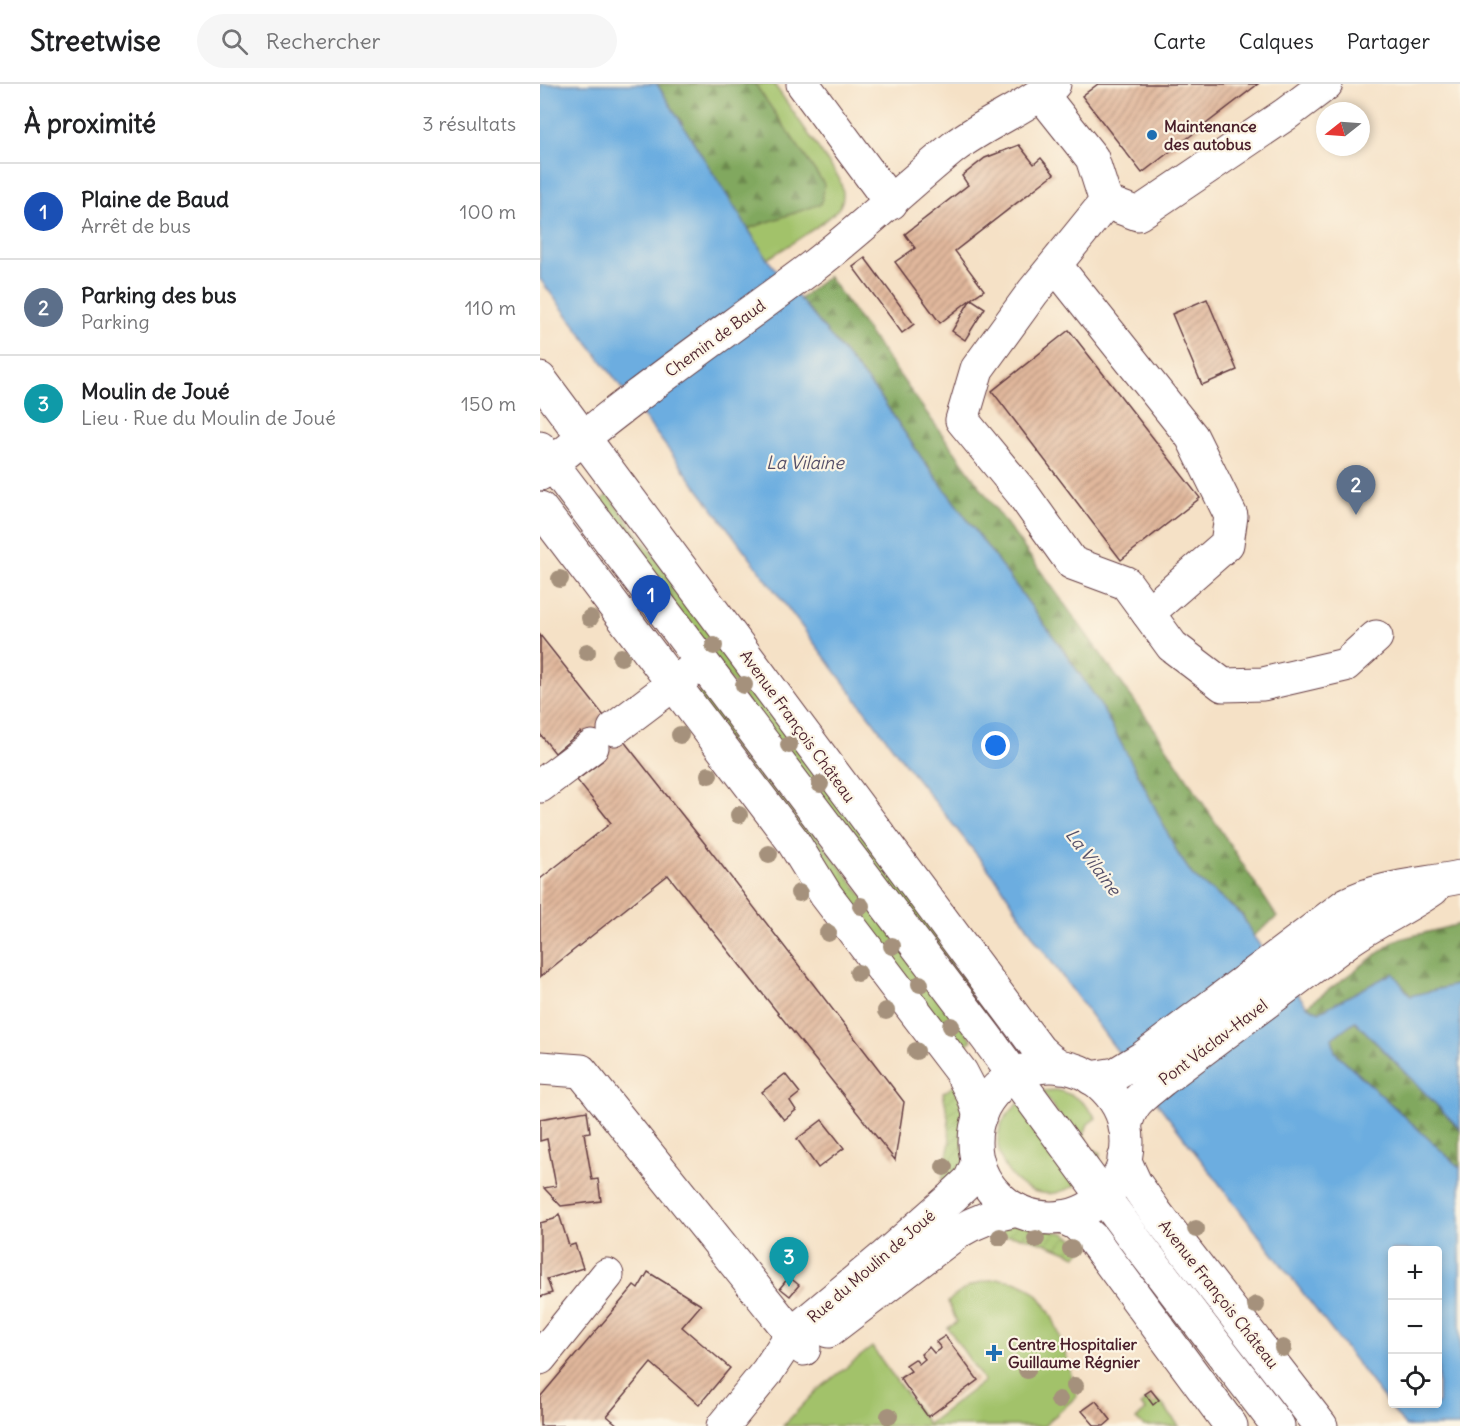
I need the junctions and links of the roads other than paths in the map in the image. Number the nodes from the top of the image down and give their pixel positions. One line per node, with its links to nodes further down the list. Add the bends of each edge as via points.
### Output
1 (803, 84): 5 (main road)
2 (1326, 84): 4 (main road, via 1138,214)
3 (1048, 89): 4 (main road, via 1092,158); 5 (main road, Chemin de Baud, via 956,145)
4 (1106, 202): 6 (main road)
5 (891, 203): 8 (main road, Chemin de Baud)
6 (1051, 272): 11 (main road, via 1192,437 1231,516 1227,544); 11 (main road, via 977,369 962,420 1022,493 1072,563 1126,583)
7 (540, 379): 8 (main road, Avenue François Château)
8 (583, 438): 9 (main road, Chemin de Baud); 19 (main road, Avenue François Château, via 1039,1050 1048,1059)
9 (544, 462): 13 (main road)
10 (540, 508): 14 (main road)
11 (1148, 613): 12 (main road, via 1172,646 1223,685 1263,684 1345,665)
12 (1376, 638)
13 (702, 662): 14 (main road); 20 (main road)
14 (674, 684): 15 (main road); 21 (main road, via 792,840 826,895 954,1062)
15 (540, 786)
16 (1453, 879): 17 (main road, via 1361,931)
17 (1306, 955): 19 (main road, Pont Václav-Havel, via 1144,1057); 22 (main road, Pont Václav-Havel)
18 (540, 1068): 28 (main road, via 581,1071)
19 (1089, 1073): 20 (main road, via 1033,1068); 22 (main road, Avenue François Château, via 1116,1104)
20 (1015, 1075): 21 (main road, via 993,1092); 24 (main road)
21 (980, 1116): 23 (main road, via 975,1139)
22 (1128, 1129): 24 (main road, via 1117,1178); 35 (main road, Avenue François Château, via 1135,1184)
23 (978, 1162): 25 (main road, via 992,1190); 28 (main road, Rue du Moulin de Joué, via 970,1180)
24 (1103, 1197): 26 (main road, via 1086,1209); 34 (main road)
25 (1017, 1210): 26 (main road, via 1039,1217); 28 (main road, Rue du Moulin de Joué, via 969,1225)
26 (1062, 1217): 30 (main road, via 1092,1238)
27 (607, 1275): 29 (main road)
28 (798, 1341): 31 (main road, Rue du Moulin de Joué)
29 (540, 1358)
30 (1180, 1358): 32 (main road); 33 (main road)
31 (723, 1426)
32 (1231, 1426)
33 (1262, 1426)
34 (1278, 1426)
35 (1321, 1426)

